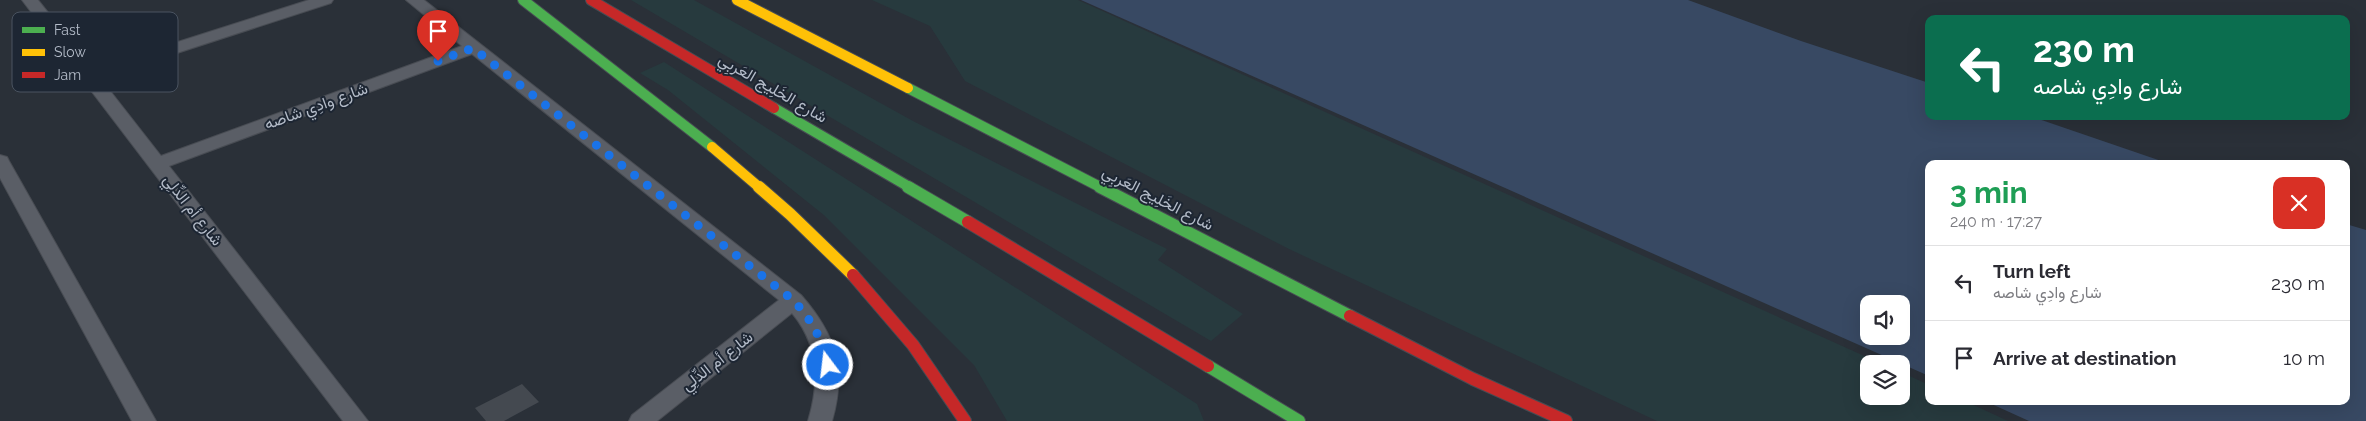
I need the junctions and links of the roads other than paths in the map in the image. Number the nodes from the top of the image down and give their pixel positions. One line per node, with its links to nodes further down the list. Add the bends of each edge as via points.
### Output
1 (30, 0): 7 (street, شارع أم الدِّلِي)
2 (325, 0): 8 (street)
3 (414, 0): 9 (street)
4 (523, 0): 19 (highway, via 772,195 859,280 930,364)
5 (591, 0): 20 (highway, شارع الخَلِيج العَربِي)
6 (737, 0): 14 (highway, شارع الخَلِيج العَربِي)
7 (39, 12)
8 (178, 47)
9 (473, 48): 12 (street, شارع وادِي شاصه); 13 (street)
10 (102, 92): 12 (street, شارع أم الدِّلِي)
11 (0, 161): 15 (street)
12 (158, 164): 16 (street, شارع أم الدِّلِي)
13 (793, 300): 17 (street, شارع أم الدِّلِي); 18 (street, via 806,314 824,347 828,385)
14 (1473, 379): 21 (highway); 22 (highway, شارع الخَلِيج العَربِي)
15 (144, 421)
16 (356, 421)
17 (642, 421)
18 (820, 421)
19 (966, 421)
20 (1299, 421)
21 (1546, 421)
22 (1566, 421)

